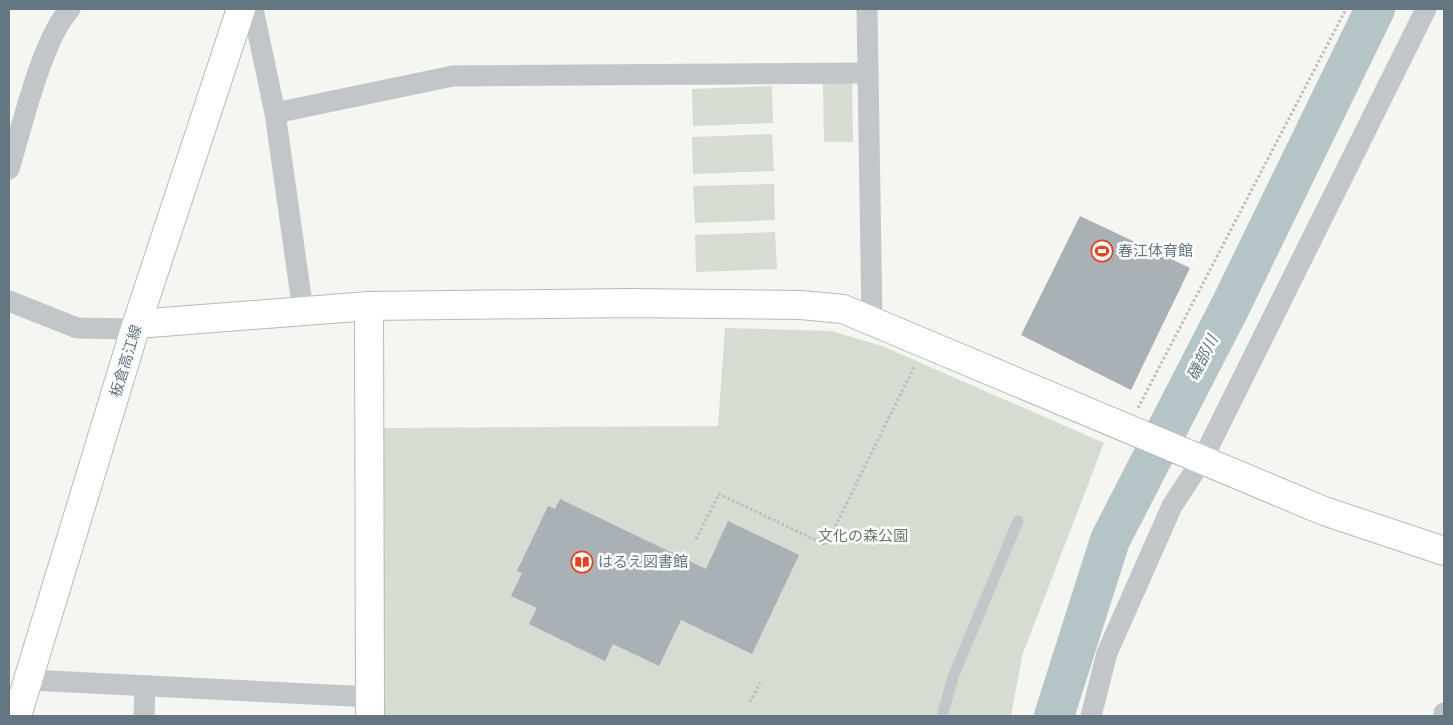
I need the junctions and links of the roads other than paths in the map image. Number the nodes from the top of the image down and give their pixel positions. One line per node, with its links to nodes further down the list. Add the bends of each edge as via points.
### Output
1 (70, 9): 8 (street, via 59,21 44,57)
2 (241, 9): 13 (street, 板倉高江線)
3 (253, 9): 7 (street)
4 (867, 9): 6 (street)
5 (1426, 9): 14 (street)
6 (868, 73): 7 (street, via 453,76); 12 (street)
7 (275, 113): 11 (street)
8 (9, 169)
9 (9, 301): 13 (street, via 77,328)
10 (369, 306): 11 (street); 12 (street, via 802,305 843,309); 19 (street)
11 (303, 311): 13 (street)
12 (872, 321): 14 (street)
13 (136, 326): 18 (street, 板倉高江線)
14 (1202, 460): 16 (street, via 1324,511); 22 (street, via 1172,506 1107,653)
15 (1018, 521): 21 (lane, via 953,677)
16 (1444, 551)
17 (145, 686): 18 (street); 19 (street); 20 (street)
18 (20, 697)
19 (370, 707)
20 (144, 716)
21 (942, 716)
22 (1091, 716)

